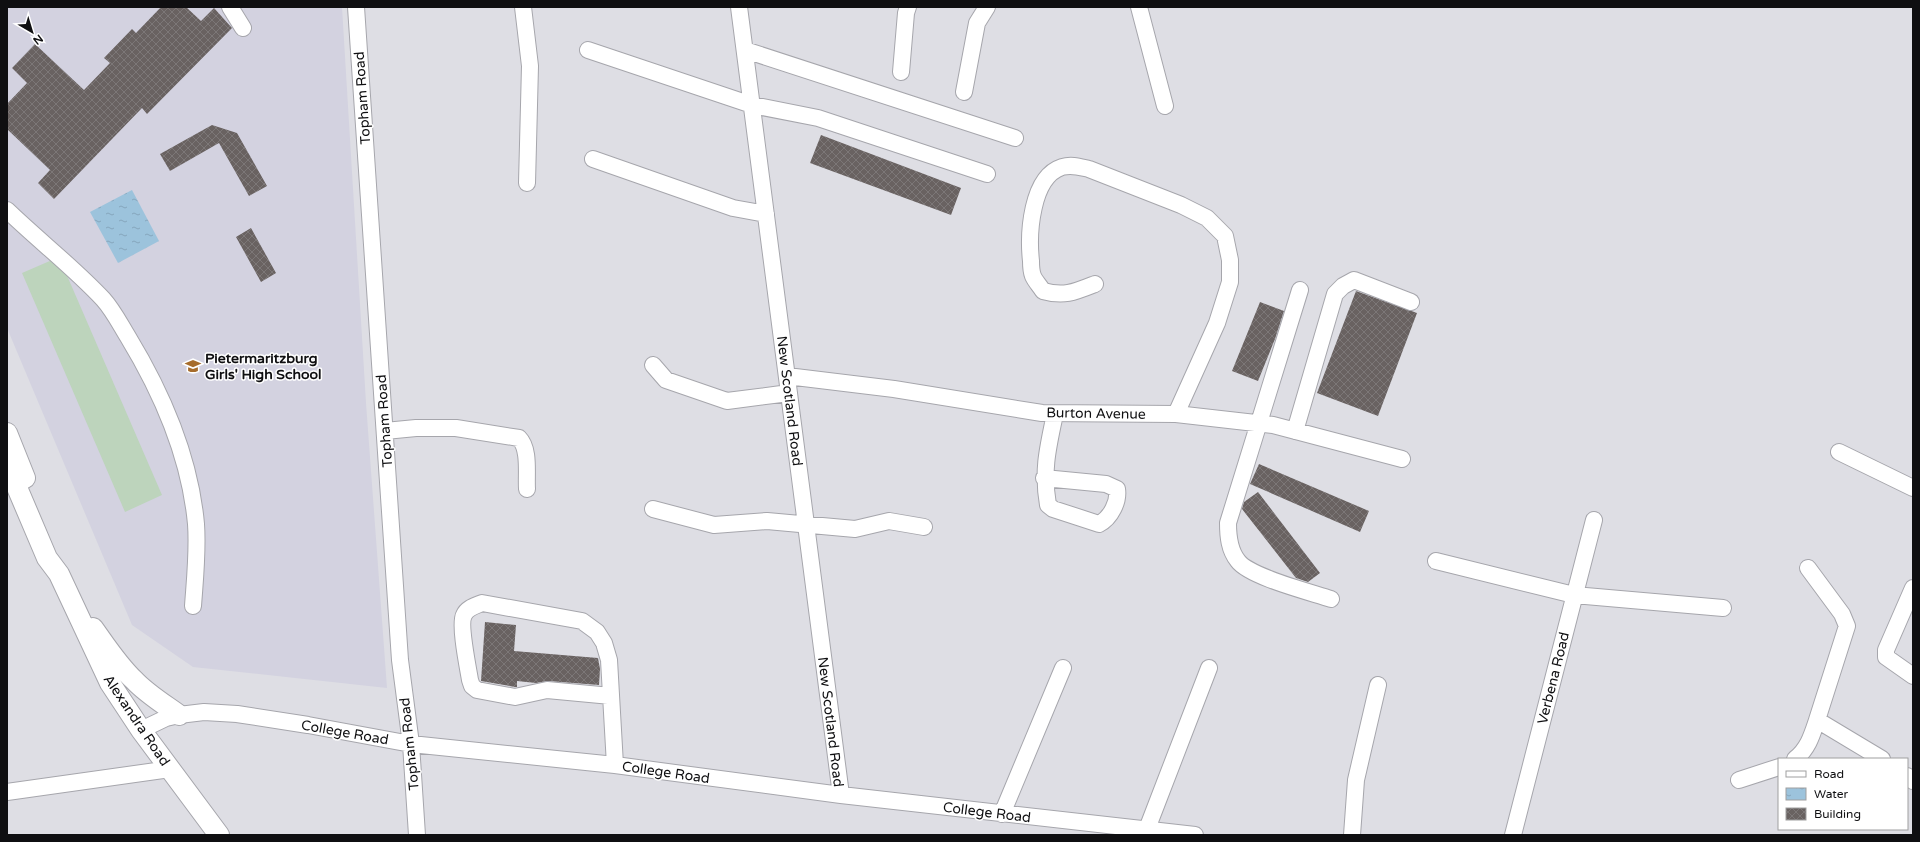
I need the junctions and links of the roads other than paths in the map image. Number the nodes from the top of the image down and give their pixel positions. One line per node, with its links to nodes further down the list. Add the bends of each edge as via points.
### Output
1 (230, 7): 8 (street)
2 (356, 7): 30 (street, Topham Road)
3 (523, 7): 18 (street, via 530,66)
4 (740, 7): 10 (street, New Scotland Road)
5 (908, 7): 11 (street)
6 (987, 7): 12 (street, via 977,23)
7 (1139, 7): 14 (street)
8 (243, 28)
9 (588, 50): 13 (street)
10 (745, 50): 13 (street, New Scotland Road); 15 (street)
11 (901, 72)
12 (964, 92)
13 (752, 106): 17 (street, via 818,118); 20 (street, New Scotland Road)
14 (1165, 106)
15 (1015, 138)
16 (593, 159): 20 (street, via 733,208)
17 (987, 174)
18 (527, 183)
19 (7, 210): 50 (street, via 110,307 160,395 180,450 196,523 197,556)
20 (766, 214): 25 (street, New Scotland Road)
21 (1095, 284): 28 (street, via 1075,292 1057,295 1043,292 1032,275 1029,243 1038,191 1048,177 1061,167 1073,165 1089,169 1181,205 1208,218 1225,236 1230,260 1230,282 1217,323)
22 (1300, 290): 29 (street)
23 (1411, 302): 31 (street, via 1354,280 1335,294)
24 (654, 365): 26 (street, via 666,380 727,401)
25 (787, 376): 26 (street, New Scotland Road); 27 (street, Burton Avenue, via 894,389)
26 (789, 393): 42 (street, New Scotland Road)
27 (1055, 414): 28 (street, Burton Avenue); 36 (street)
28 (1176, 414): 29 (street, Burton Avenue)
29 (1259, 423): 31 (street, Burton Avenue); 49 (street, via 1228,523 1233,554 1250,572)
30 (385, 431): 39 (street, via 456,428 519,438 525,450); 60 (street, Topham Road, via 400,660)
31 (1295, 431): 34 (street, Burton Avenue)
32 (7, 433): 37 (main road, Alexandra Road)
33 (1839, 452): 38 (street)
34 (1402, 459)
35 (7, 464): 37 (main road, Alexandra Road)
36 (1044, 478)
37 (16, 483): 48 (main road, Alexandra Road, via 47,558 59,574)
38 (1913, 488)
39 (527, 489)
40 (653, 509): 42 (street, via 714,525 767,521)
41 (1594, 520): 47 (street, Verbena Road)
42 (806, 526): 43 (street, via 855,529 889,521); 68 (street, New Scotland Road)
43 (924, 527)
44 (1436, 561): 47 (street)
45 (1808, 568): 58 (street, via 1842,614 1847,626)
46 (1913, 588): 54 (street, via 1886,650 1886,657)
47 (1574, 595): 51 (street); 76 (street, Verbena Road)
48 (70, 598): 57 (main road, via 130,676 149,694); 59 (main road, Alexandra Road, via 107,677)
49 (1331, 599)
50 (193, 606)
51 (1724, 608)
52 (1063, 668): 69 (street)
53 (1209, 668): 71 (street)
54 (1913, 676)
55 (1378, 685): 75 (street, via 1356,780)
56 (611, 696): 56 (street, via 547,690 514,698 477,690 470,680 462,626 464,616 471,607 482,603 582,621 597,632 604,642 609,660); 63 (street)
57 (179, 715): 59 (street, College Road); 60 (street, College Road, via 204,712 237,714)
58 (1818, 720): 61 (street, via 1809,743); 62 (street)
59 (141, 730): 65 (main road, Alexandra Road)
60 (411, 744): 63 (street, College Road); 73 (street, Topham Road)
61 (1796, 758)
62 (1880, 758)
63 (615, 765): 68 (street, College Road)
64 (1778, 767): 66 (street)
65 (170, 769): 67 (street); 72 (main road, Alexandra Road)
66 (1739, 780)
67 (7, 792)
68 (841, 795): 69 (street, College Road)
69 (1002, 814): 70 (street, College Road)
70 (1088, 829): 71 (street, College Road)
71 (1148, 829): 74 (street, College Road)
72 (219, 835)
73 (417, 835)
74 (1195, 835)
75 (1352, 835)
76 (1513, 835)

